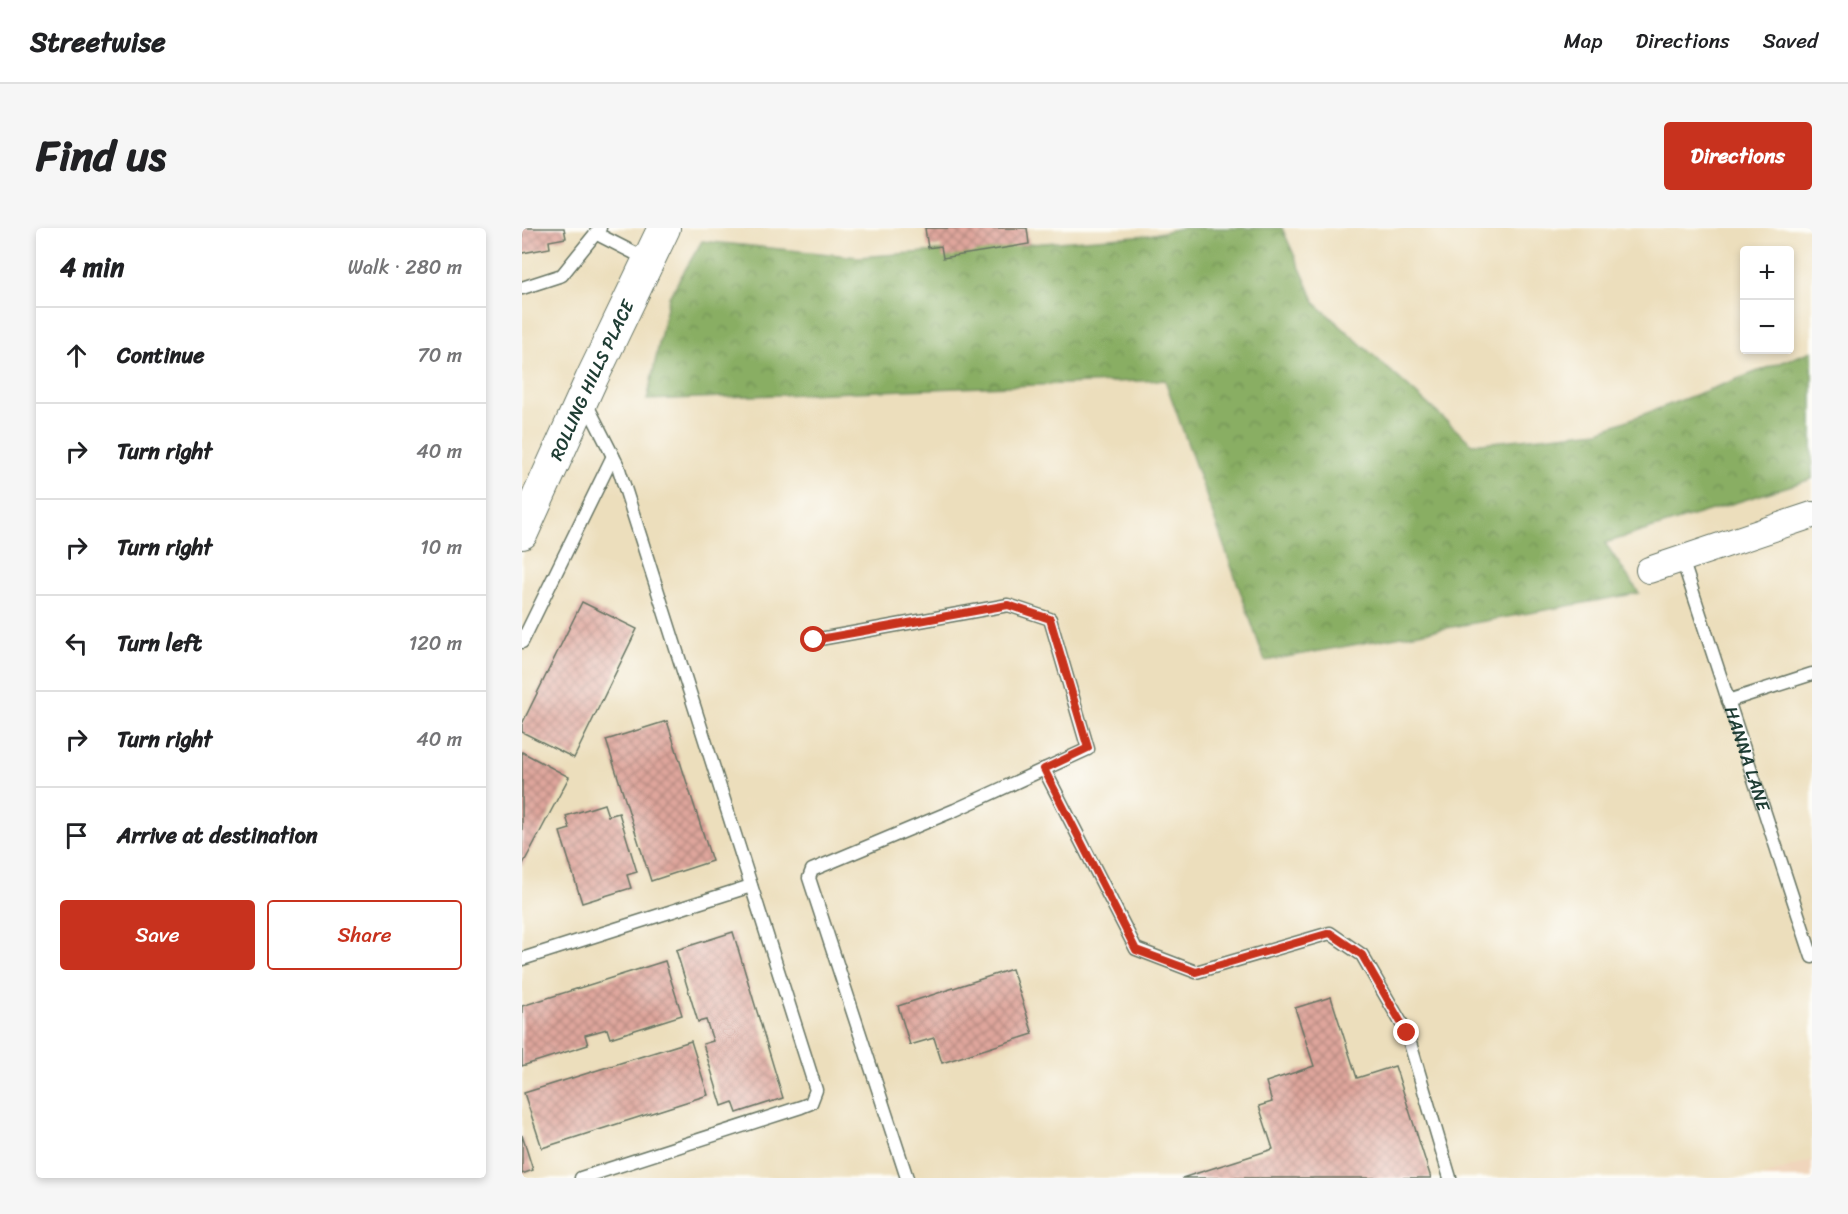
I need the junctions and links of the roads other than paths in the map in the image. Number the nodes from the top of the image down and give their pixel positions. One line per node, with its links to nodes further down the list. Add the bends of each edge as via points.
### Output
1 (664, 228): 3 (street, ROLLING HILLS PLACE)
2 (599, 231): 3 (lane); 4 (lane, via 562,275)
3 (649, 260): 5 (street, ROLLING HILLS PLACE)
4 (522, 288)
5 (583, 397): 6 (lane); 7 (street, ROLLING HILLS PLACE)
6 (613, 456): 13 (lane); 17 (lane)
7 (532, 491): 9 (street, ROLLING HILLS PLACE)
8 (1812, 515): 10 (street)
9 (522, 533)
10 (1682, 559): 11 (street); 15 (lane, HANNA LANE)
11 (1649, 570)
12 (814, 640): 16 (lane, via 1008,605 1050,619 1088,748)
13 (522, 642)
14 (1812, 674): 15 (lane)
15 (1728, 701): 18 (lane, HANNA LANE)
16 (1044, 769): 21 (lane, via 812,870 809,878); 22 (lane, via 1136,950 1196,972 1330,933 1362,955 1407,1033)
17 (751, 886): 19 (lane); 20 (lane, via 816,1090 811,1103)
18 (1812, 957)
19 (522, 959)
20 (581, 1178)
21 (907, 1178)
22 (1450, 1178)

